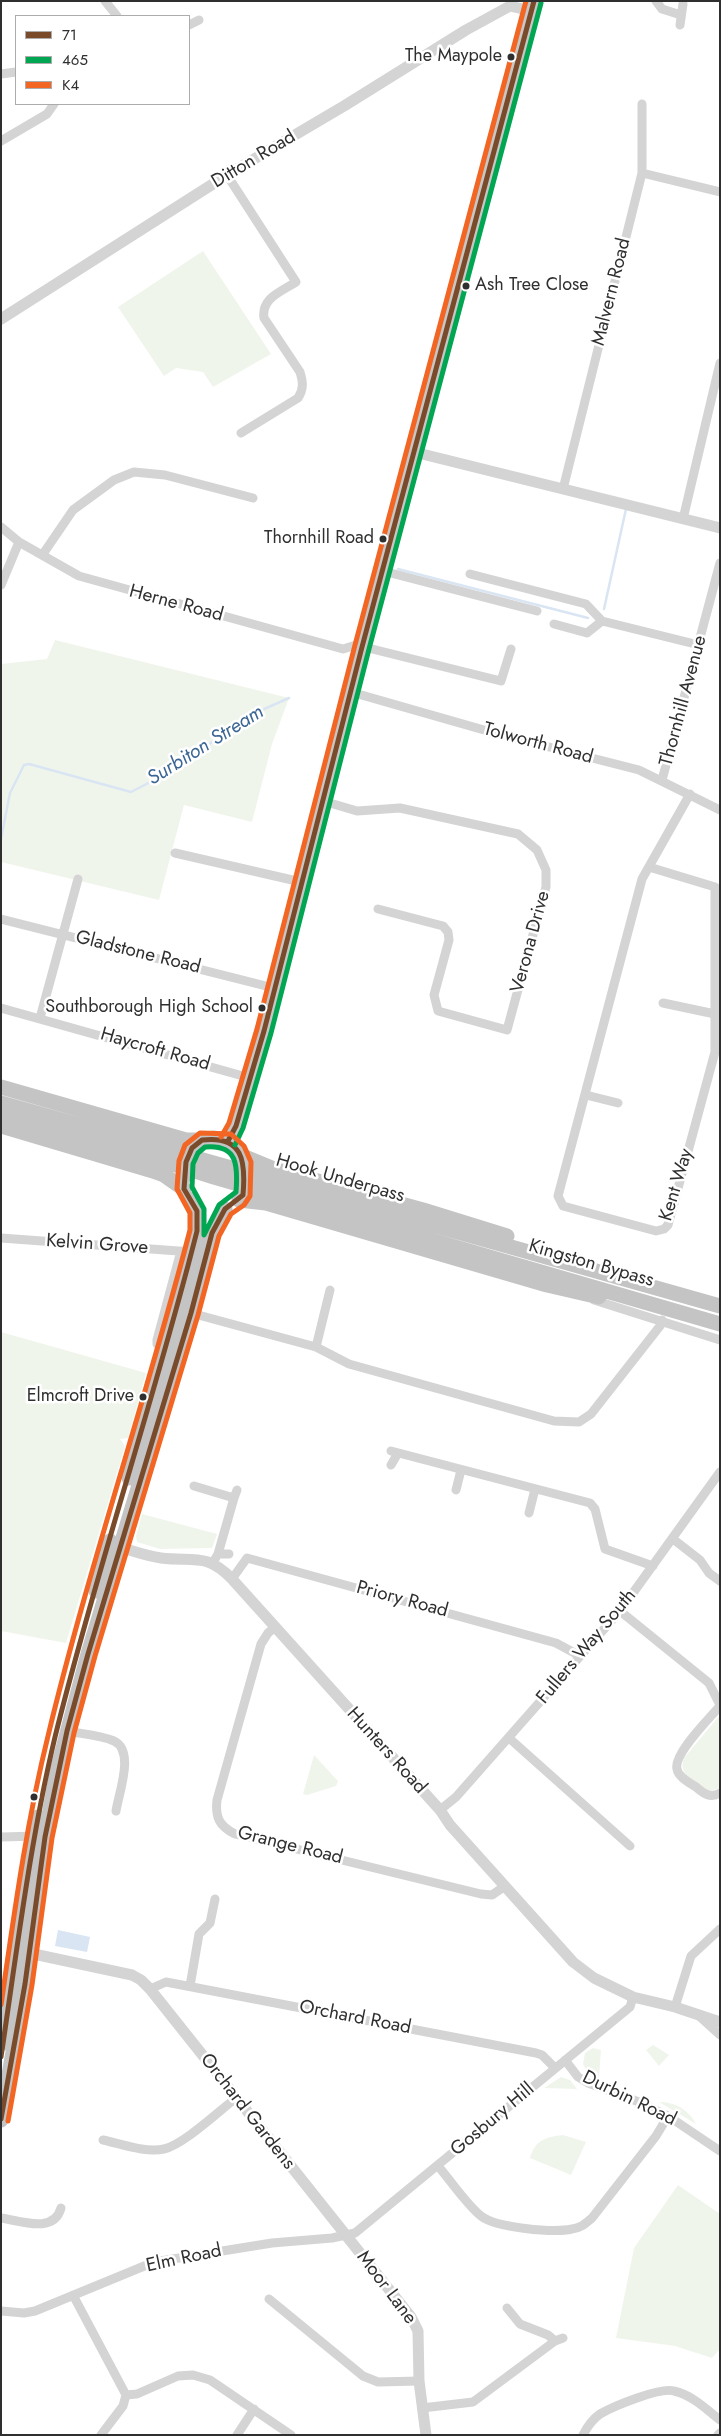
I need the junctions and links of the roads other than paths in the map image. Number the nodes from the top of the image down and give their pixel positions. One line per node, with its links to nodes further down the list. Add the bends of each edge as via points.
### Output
1 (105, 1): 6 (street)
2 (656, 1): 7 (street, via 662,9)
3 (511, 4): 5 (street, Ditton Road); 17 (street, Ditton Road)
4 (683, 4): 7 (street)
5 (532, 6): 22 (main road)
6 (116, 15)
7 (681, 15): 10 (street)
8 (199, 20): 9 (street)
9 (190, 24)
10 (680, 25)
11 (15, 72): 12 (street)
12 (1, 74)
13 (642, 104): 16 (street, Malvern Road)
14 (53, 105): 15 (street, via 47,114)
15 (1, 142)
16 (642, 172): 18 (street); 23 (street, Malvern Road)
17 (227, 176): 19 (street, Ditton Road); 21 (street, via 296,282 267,300 263,308 264,318 300,372 303,390 298,398)
18 (720, 192)
19 (1, 319)
20 (720, 363): 25 (street)
21 (241, 433)
22 (414, 452): 23 (street); 31 (main road)
23 (563, 489): 25 (street)
24 (253, 498): 29 (street, via 165,475 134,472 114,480 72,510)
25 (683, 519): 27 (street)
26 (1, 527): 28 (street, Herne Road)
27 (720, 528)
28 (20, 542): 29 (street, Herne Road); 33 (street)
29 (43, 554): 38 (street, Herne Road, via 80,576 100,583 343,649 356,645)
30 (720, 563): 37 (street, Thornhill Avenue)
31 (383, 571): 34 (street); 38 (main road)
32 (470, 574): 35 (street, via 586,604)
33 (1, 585)
34 (537, 611)
35 (602, 621): 36 (street, via 587,632); 37 (street)
36 (554, 624)
37 (700, 645): 41 (street, Thornhill Avenue)
38 (362, 647): 39 (street, Herne Road, via 501,681); 40 (main road)
39 (511, 649)
40 (351, 692): 41 (street, Tolworth Road, via 639,770); 43 (main road)
41 (662, 780): 42 (street, Tolworth Road)
42 (690, 794): 44 (street, Tolworth Road); 46 (street, Kent Way)
43 (323, 802): 48 (main road); 49 (street, Verona Drive, via 357,811 400,808 518,834 537,850 546,870 546,887 507,1030 438,1011 434,995 449,940 448,932 443,926)
44 (720, 810)
45 (175, 854): 48 (street)
46 (649, 867): 55 (street, Kent Way, via 715,887); 59 (street, Kent Way, via 642,879)
47 (78, 879): 51 (street)
48 (301, 882): 52 (main road)
49 (378, 909)
50 (1, 919): 51 (street, Gladstone Road)
51 (64, 934): 52 (street, Gladstone Road); 56 (street)
52 (274, 988): 57 (main road)
53 (663, 1003): 55 (street)
54 (1, 1008): 56 (street, Haycroft Road)
55 (715, 1014): 59 (street, Kent Way, via 712,1066 668,1225 664,1229 656,1231 563,1206 559,1202)
56 (40, 1018): 57 (street, Haycroft Road)
57 (250, 1078): 64 (main road, via 236,1126)
58 (1, 1087): 65 (highway)
59 (586, 1094): 61 (street)
60 (1, 1103): 70 (highway, Hook Underpass)
61 (618, 1103)
62 (1, 1114): 72 (highway, Hook Underpass)
63 (1, 1126): 67 (highway, via 153,1171)
64 (228, 1141): 65 (highway, via 211,1139); 66 (highway)
65 (197, 1144): 67 (highway, bridge, via 186,1162)
66 (242, 1159): 68 (highway, bridge, via 245,1174); 76 (highway, via 557,1251)
67 (185, 1188): 69 (highway, via 198,1206); 73 (highway, via 198,1218)
68 (241, 1198): 69 (highway); 74 (highway)
69 (225, 1209): 78 (highway, via 212,1233)
70 (467, 1235): 76 (highway, Kingston Bypass)
71 (1, 1238): 73 (street, Kelvin Grove)
72 (451, 1245): 80 (highway, Kingston Bypass)
73 (187, 1251): 78 (highway); 83 (street, via 157,1340 157,1344)
74 (547, 1285): 79 (street); 80 (highway)
75 (330, 1290): 82 (street)
76 (688, 1297): 77 (highway, Kingston Bypass)
77 (720, 1306)
78 (184, 1311): 82 (street); 83 (highway); 92 (highway)
79 (662, 1320): 81 (street); 82 (street, via 598,1408 578,1422 567,1423 349,1364)
80 (720, 1324)
81 (720, 1340)
82 (316, 1347)
83 (166, 1350): 108 (highway, via 59,1721)
84 (391, 1465): 85 (street, via 395,1452)
85 (461, 1470): 88 (street); 89 (street)
86 (720, 1472): 91 (street, Fullers Way South)
87 (194, 1486): 94 (street, via 235,1494)
88 (535, 1488): 90 (street); 95 (street, via 590,1503 595,1509 606,1549)
89 (456, 1490)
90 (529, 1513)
91 (672, 1539): 95 (street, Fullers Way South); 97 (street, via 700,1560)
92 (119, 1547): 94 (street, Hunters Road, via 153,1556); 102 (highway)
93 (229, 1554): 94 (street)
94 (215, 1559): 96 (street, Hunters Road)
95 (653, 1566): 98 (street, Fullers Way South)
96 (232, 1579): 99 (street, Hunters Road); 100 (street, Priory Road, via 247,1558 556,1642)
97 (720, 1581)
98 (620, 1611): 100 (street, Fullers Way South); 101 (street, via 709,1683)
99 (275, 1627): 105 (street, Hunters Road); 110 (street, Grange Road, via 261,1644 217,1800 218,1821 225,1829 481,1894 492,1895)
100 (580, 1656): 103 (street, Fullers Way South)
101 (720, 1706): 104 (street, via 678,1756 676,1768 705,1794)
102 (67, 1731): 106 (street, via 114,1741 123,1748 126,1758); 108 (highway)
103 (510, 1738): 105 (street, Fullers Way South); 109 (street)
104 (720, 1793)
105 (440, 1810): 110 (street, Hunters Road)
106 (116, 1811)
107 (1, 1837): 108 (street)
108 (39, 1837): 113 (highway); 121 (highway)
109 (630, 1846)
110 (505, 1886): 116 (street, Hunters Road, via 573,1962 594,1978)
111 (215, 1899): 114 (street, via 210,1923 199,1934)
112 (720, 1929): 117 (street, via 691,1956)
113 (29, 1952): 115 (street, Orchard Gardens, via 132,1975); 126 (highway)
114 (190, 1986): 115 (street, Orchard Road, via 166,1982); 123 (street, Orchard Road, via 536,2053)
115 (150, 1989): 124 (street, Orchard Gardens)
116 (633, 1997): 117 (street, Hunters Road); 122 (street, Gosbury Hill, via 630,2007)
117 (675, 2007): 118 (street, Hunters Road)
118 (697, 2014): 119 (street, Hunters Road); 120 (street)
119 (720, 2022)
120 (720, 2034)
121 (1, 2059)
122 (566, 2060): 123 (street, Gosbury Hill); 125 (street, Durbin Road, via 578,2077 588,2083)
123 (555, 2068): 129 (street, Gosbury Hill)
124 (236, 2098): 127 (street, via 176,2145 146,2149); 132 (street, Orchard Gardens)
125 (668, 2116): 128 (street, Durbin Road); 129 (street, via 592,2218 571,2230 513,2228 497,2224 481,2216)
126 (1, 2120)
127 (103, 2140)
128 (720, 2152)
129 (438, 2166): 132 (street, Gosbury Hill, via 355,2233)
130 (61, 2208): 131 (street, via 59,2216 51,2223)
131 (1, 2218)
132 (344, 2235): 133 (street, Elm Road, via 154,2262); 137 (street, Moor Lane, via 411,2317 418,2331)
133 (73, 2295): 136 (street, Elm Road, via 24,2313); 138 (street)
134 (269, 2299): 137 (street, via 363,2376 378,2382)
135 (508, 2308): 139 (street, via 520,2324 559,2339 474,2402)
136 (1, 2311)
137 (419, 2381): 139 (street, Moor Lane)
138 (126, 2395): 140 (street, via 137,2394 178,2376 193,2375 210,2380); 142 (street, via 123,2406)
139 (422, 2408): 145 (street, Moor Lane)
140 (254, 2409): 143 (street); 144 (street)
141 (720, 2420): 146 (street, via 681,2393 660,2391 600,2414 587,2426)
142 (101, 2435)
143 (237, 2435)
144 (291, 2435)
145 (426, 2435)
146 (583, 2435)

